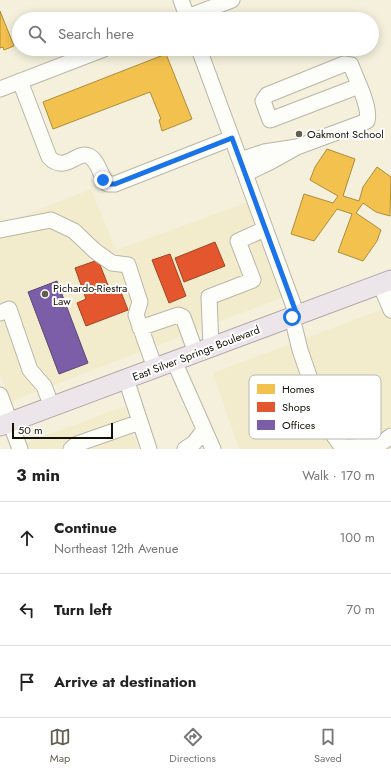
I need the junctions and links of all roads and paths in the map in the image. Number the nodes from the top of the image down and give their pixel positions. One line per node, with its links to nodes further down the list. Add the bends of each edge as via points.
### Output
1 (180, 0): 3 (street)
2 (232, 0): 4 (street)
3 (184, 12)
4 (201, 12)
5 (86, 56): 7 (street)
6 (202, 56): 10 (street)
7 (20, 81): 9 (street); 10 (street, via 49,157 61,164 85,155 90,156 103,180 108,184 115,184)
8 (359, 86): 8 (street, via 351,65 344,64 267,95 263,101 270,120); 11 (street, via 370,114 368,121 297,147 270,162)
9 (0, 89)
10 (232, 138): 11 (street)
11 (242, 167): 12 (street)
12 (265, 229): 17 (street); 19 (street, via 238,240 253,280 209,297)
13 (0, 230): 18 (street, via 51,220 74,231 95,252 112,263 128,264 140,302 136,315)
14 (385, 282): 15 (street); 17 (main road, East Silver Springs Boulevard)
15 (391, 310)
16 (0, 313): 25 (street, via 9,310 30,370 44,386)
17 (294, 316): 19 (main road, East Silver Springs Boulevard); 22 (street, via 300,350)
18 (140, 328): 19 (street, via 178,315 183,316); 21 (street)
19 (203, 350): 20 (main road, East Silver Springs Boulevard)
20 (174, 361): 21 (main road, East Silver Springs Boulevard); 28 (street)
21 (155, 368): 23 (main road, East Silver Springs Boulevard)
22 (309, 375)
23 (126, 379): 25 (main road, East Silver Springs Boulevard); 26 (street)
24 (0, 394): 27 (street)
25 (52, 407): 27 (main road, East Silver Springs Boulevard)
26 (140, 422): 32 (street, via 77,444); 33 (street)
27 (5, 424): 31 (street)
28 (204, 430): 34 (street, via 194,443); 35 (street)
29 (391, 436): 30 (street, via 377,446 342,447)
30 (336, 439)
31 (20, 449)
32 (71, 449)
33 (149, 449)
34 (185, 449)
35 (213, 449)

